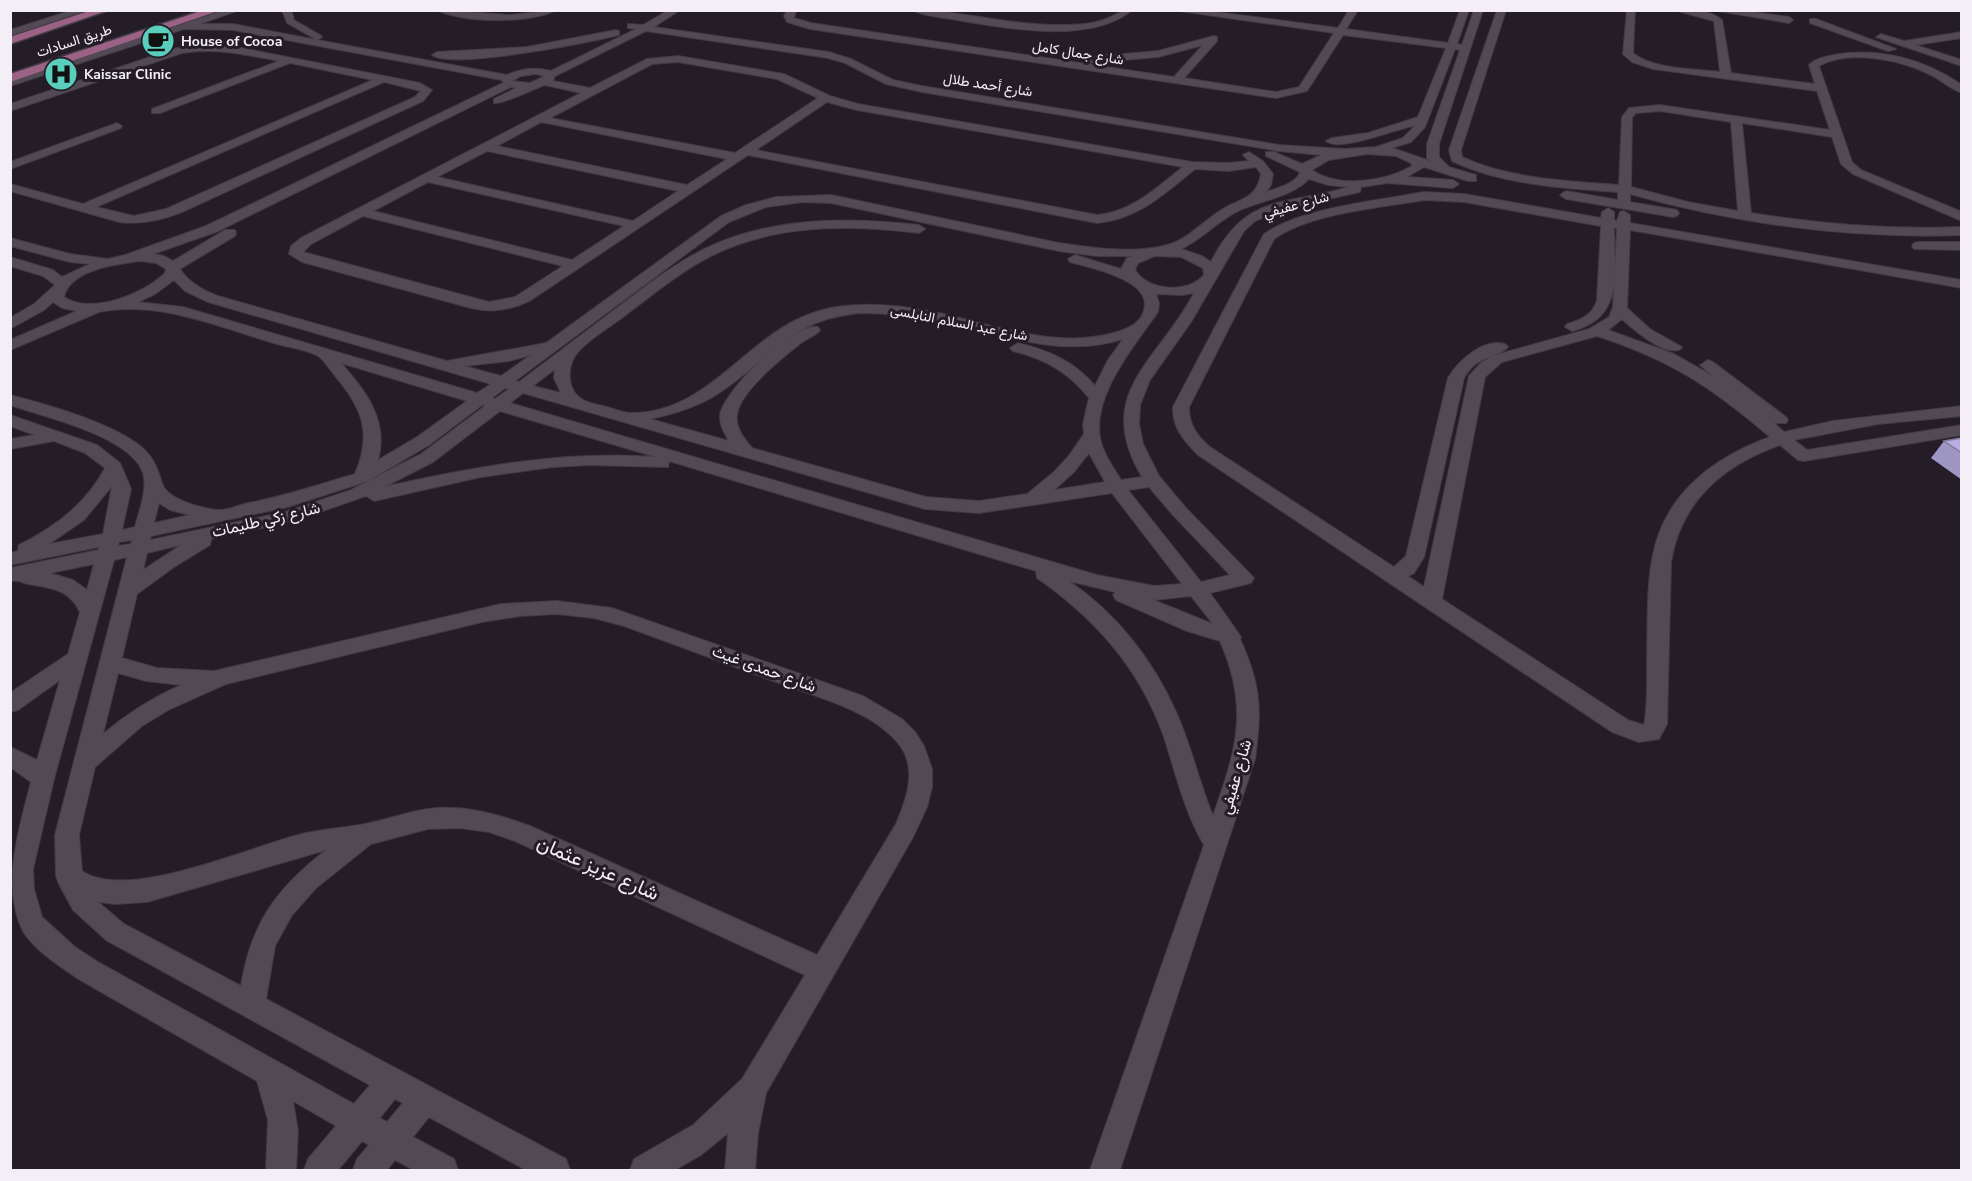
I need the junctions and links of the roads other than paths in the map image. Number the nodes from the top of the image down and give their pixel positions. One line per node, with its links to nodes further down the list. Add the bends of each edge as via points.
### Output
1 (84, 10): 36 (street)
2 (104, 10): 49 (main road, طريق السادات)
3 (216, 10): 58 (main road, طريق السادات)
4 (286, 10): 46 (street, via 290,21)
5 (441, 10): 20 (street)
6 (552, 10): 20 (street, via 502,19)
7 (792, 10): 57 (street, شارع جمال كامل, via 790,20 801,25)
8 (916, 10): 25 (street)
9 (942, 10): 25 (street)
10 (1177, 10): 22 (street)
11 (1479, 10): 54 (street)
12 (1503, 10): 112 (street, via 1455,150 1456,159 1491,172 1561,184)
13 (1631, 10): 71 (street, via 1630,57 1653,66)
14 (1678, 10): 71 (street, via 1718,20)
15 (1718, 10): 31 (street)
16 (1768, 10): 31 (street, via 1774,16)
17 (1120, 11): 18 (street); 32 (street, via 1109,23 1092,27 1059,29)
18 (1138, 11)
19 (1809, 11): 31 (street, via 1820,17)
20 (460, 12)
21 (669, 12): 37 (street); 43 (street, via 669,27)
22 (1203, 12): 28 (street); 42 (street, via 1218,20)
23 (1462, 12): 40 (street)
24 (236, 14): 33 (street); 35 (street); 46 (street)
25 (964, 15): 27 (street); 38 (street)
26 (1351, 15): 34 (street); 39 (street, شارع جمال كامل); 44 (street, via 1359,27)
27 (1002, 16): 32 (street); 32 (street); 38 (street)
28 (1234, 16): 30 (street); 34 (street); 42 (street)
29 (1831, 16): 51 (street)
30 (1261, 21): 34 (street); 42 (street)
31 (1802, 21): 70 (street)
32 (1031, 25): 38 (street)
33 (224, 26): 35 (street); 55 (street)
34 (1309, 26): 39 (street); 50 (street)
35 (185, 27): 53 (street)
36 (16, 29): 41 (street)
37 (630, 30): 43 (street, شارع أحمد طلال); 60 (street, via 510,53); 64 (street); 74 (street); 86 (street, شارع أحمد طلال, via 814,58 887,90)
38 (984, 30)
39 (1341, 30): 44 (street); 50 (street, شارع جمال كامل)
40 (1457, 31): 48 (street); 52 (street)
41 (10, 33)
42 (1219, 33): 62 (street, via 1170,51 1138,57); 76 (street)
43 (683, 34): 86 (street, شارع أحمد طلال, via 828,55 904,86)
44 (1376, 35): 48 (street); 50 (street)
45 (975, 36): 57 (street)
46 (317, 37): 55 (street)
47 (1962, 37): 51 (street); 56 (street)
48 (1414, 40): 52 (street); 61 (street)
49 (10, 41)
50 (1334, 42): 76 (street, شارع جمال كامل, via 1306,85 1295,93 1262,94)
51 (1903, 44): 56 (street)
52 (1451, 45): 54 (street); 61 (street)
53 (124, 46): 58 (main road); 77 (street)
54 (1467, 47): 100 (street)
55 (364, 48): 59 (street); 60 (street)
56 (1913, 48): 65 (street)
57 (959, 49): 62 (street, شارع جمال كامل)
58 (84, 53): 72 (main road, طريق السادات)
59 (382, 54): 67 (street); 75 (street)
60 (412, 54): 66 (street)
61 (1446, 59): 90 (street)
62 (1033, 60): 76 (street, شارع جمال كامل)
63 (288, 61): 67 (street); 83 (street, via 221,47 192,47); 87 (street)
64 (558, 61): 66 (street); 68 (street)
65 (1962, 63)
66 (494, 69): 69 (street)
67 (342, 71): 73 (street)
68 (536, 71): 69 (street); 74 (street)
69 (519, 73): 75 (street)
70 (1962, 73)
71 (1726, 76): 79 (street)
72 (10, 78)
73 (383, 79): 115 (street); 115 (street, via 420,86 427,93 167,213 126,219)
74 (548, 79): 78 (street); 82 (street)
75 (509, 81): 78 (street); 121 (street)
76 (1176, 81)
77 (10, 83)
78 (529, 86): 123 (street)
79 (1821, 88): 80 (street, via 1817,62 1867,54 1899,59); 92 (street)
80 (1962, 90)
81 (10, 91): 83 (street)
82 (592, 92): 84 (street, via 650,61 671,59 780,76); 88 (street)
83 (40, 98): 85 (street)
84 (826, 98): 98 (street); 103 (street, via 857,107)
85 (10, 108)
86 (1021, 108): 93 (street, شارع أحمد طلال); 94 (street, شارع أحمد طلال)
87 (156, 111)
88 (540, 119): 95 (street); 98 (street)
89 (1736, 119): 92 (street); 112 (street, via 1660,108 1633,110 1627,117); 118 (street)
90 (1423, 120): 93 (street, via 1349,139); 96 (street, via 1407,140)
91 (117, 126): 104 (street)
92 (1836, 134): 119 (street, via 1847,164 1857,171)
93 (1255, 144): 97 (street, شارع أحمد طلال); 99 (street, via 1284,152)
94 (1227, 145): 99 (street, شارع أحمد طلال); 102 (street)
95 (486, 147): 107 (street); 110 (street)
96 (1360, 151): 97 (street); 101 (street, via 1396,152)
97 (1346, 153): 106 (street, شارع عفيفي, via 1314,161)
98 (741, 154): 103 (street, via 1097,219 1128,214); 110 (street)
99 (1272, 154): 106 (street, شارع أحمد طلال)
100 (1432, 154): 101 (street); 105 (street)
101 (1416, 160): 105 (street); 108 (street, via 1415,170)
102 (1259, 163): 103 (street, via 1228,167); 114 (street, via 1267,180)
103 (1192, 165)
104 (10, 166)
105 (1444, 168): 117 (street)
106 (1306, 171): 108 (street, شارع أحمد طلال, via 1319,180 1335,183); 111 (street, شارع عفيفي, via 1304,178)
107 (426, 178): 116 (street); 120 (street)
108 (1381, 180): 113 (street, شارع عفيفي); 117 (street, via 1454,184)
109 (10, 187): 115 (street)
110 (688, 189): 120 (street)
111 (1286, 189): 113 (street, via 1311,189); 114 (street, شارع عفيفي)
112 (1625, 189): 117 (street); 118 (street, via 1687,207)
113 (1323, 198): 134 (street, شارع عفيفي, via 1270,210 1247,221 1233,235)
114 (1253, 200): 128 (street, شارع عفيفي, via 1227,212 1193,239)
115 (84, 208)
116 (361, 212): 131 (street); 131 (street, via 306,241 296,249 296,254 486,307 518,301)
117 (1617, 216): 125 (street); 133 (street); 136 (street); 139 (street); 150 (street, via 1604,303 1595,317 1583,324 1485,351 1468,362); 182 (street, via 1433,195 1300,220 1275,232 1264,243 1181,407 1184,429 1204,451)
118 (1744, 216): 122 (street, via 1877,231)
119 (1962, 217)
120 (635, 225): 131 (street)
121 (211, 228): 123 (street, via 207,232 210,236); 129 (street)
122 (1962, 231)
123 (228, 234): 132 (street)
124 (10, 242): 129 (street, via 70,258)
125 (1853, 242)
126 (1875, 244): 127 (street)
127 (1962, 246)
128 (1155, 252): 134 (street, شارع زكي طليمات, via 1175,252 1199,259 1209,267); 135 (street, via 1138,257 1129,265 1128,270); 144 (street, شارع زكي طليمات, via 1077,250 838,201 782,200 750,207 725,219)
129 (126, 259): 132 (street, via 159,259); 137 (street, via 87,269)
130 (10, 261): 137 (street, via 48,273)
131 (574, 265)
132 (173, 268): 138 (street, via 169,280 154,290); 149 (street, via 183,283 207,297)
133 (1962, 271)
134 (1208, 280): 135 (street, شارع زكي طليمات, via 1191,290 1173,292); 172 (street, شارع عفيفي, via 1132,402 1130,425 1135,448)
135 (1139, 283): 141 (street, شارع عفيفي, via 1152,303); 147 (street, شارع زكي طليمات, via 1091,263 939,232 860,224 806,226 754,236 708,252 670,275)
136 (1962, 284)
137 (60, 286): 138 (street, via 57,298 65,304); 140 (street, via 39,307)
138 (106, 306): 146 (street); 148 (street, via 178,310)
139 (1620, 310): 142 (street); 143 (street)
140 (10, 325)
141 (1141, 328): 154 (street, شارع عفيفي, via 1116,360); 160 (street, شارع عبد السلام النابلسى, via 1102,341 1063,343 900,310 835,312 791,327 700,398 664,411)
142 (1597, 331): 145 (street); 152 (street, via 1497,359 1482,370)
143 (1654, 338): 145 (street, via 1642,339); 164 (street, via 1718,371)
144 (555, 342): 149 (street, via 484,361); 151 (street, شارع زكي طليمات)
145 (1639, 345): 164 (street, via 1704,377)
146 (10, 346)
147 (573, 348): 153 (street, شارع زكي طليمات); 157 (street, via 561,371 562,383)
148 (324, 354): 155 (street); 171 (street, via 351,383 368,410 373,443)
149 (436, 363): 151 (street)
150 (1456, 378): 152 (street); 182 (street, via 1417,551)
151 (502, 382): 153 (street); 155 (street, شارع زكي طليمات)
152 (1475, 382): 184 (street)
153 (520, 387): 157 (street); 158 (street, شارع زكي طليمات)
154 (1097, 398): 163 (street, شارع عفيفي); 167 (street, شارع عبد السلام النابلسى, via 1072,370 1046,355 897,321 852,320 801,336 735,395 727,419 736,442)
155 (478, 399): 158 (street); 171 (street, شارع زكي طليمات, via 423,441)
156 (10, 400): 173 (street, via 129,444 147,461)
157 (578, 404): 160 (street)
158 (498, 405): 170 (street); 176 (street, شارع زكي طليمات, via 406,471)
159 (1962, 411): 164 (street)
160 (624, 417): 167 (street)
161 (10, 420): 165 (street)
162 (1962, 430): 168 (street)
163 (1092, 434): 174 (street, شارع عفيفي, via 1100,460); 175 (street, via 1063,474)
164 (1787, 435): 168 (street); 168 (street, via 1804,456); 188 (street, via 1742,453 1709,475 1687,499 1670,528 1659,578 1656,724 1651,733 1636,734 1620,726)
165 (57, 436): 166 (street); 169 (street, via 91,449)
166 (10, 444)
167 (747, 453): 175 (street, via 925,503 979,507)
168 (1822, 453)
169 (114, 466): 179 (street, via 122,489); 180 (street, via 97,497 81,514)
170 (715, 470): 176 (street, via 619,459 552,462 489,470); 181 (street)
171 (362, 477): 177 (street, شارع زكي طليمات)
172 (1152, 481): 174 (street); 186 (street, شارع عفيفي, via 1244,578)
173 (153, 483): 177 (street, via 170,504); 178 (street)
174 (1116, 486): 175 (street); 186 (street, شارع عفيفي)
175 (1029, 499)
176 (330, 505): 177 (street, شارع زكي طليمات)
177 (233, 520): 178 (street, شارع زكي طليمات); 187 (street)
178 (141, 540): 179 (street, شارع زكي طليمات); 187 (street)
179 (109, 546): 180 (street, شارع زكي طليمات); 183 (street, شارع زكي طليمات); 189 (street)
180 (10, 558)
181 (1024, 560): 185 (street); 199 (street, via 1064,585 1131,651 1156,691 1175,737 1192,798)
182 (1400, 572): 184 (street); 188 (street)
183 (10, 576): 189 (street, via 51,580 70,587 84,598)
184 (1436, 578): 188 (street)
185 (1096, 582): 186 (street, via 1154,593); 190 (street, via 1194,626)
186 (1198, 589): 190 (street, شارع عفيفي)
187 (128, 591): 192 (street)
188 (1431, 603)
189 (90, 612): 191 (street)
190 (1231, 637): 199 (street, شارع عفيفي, via 1247,685 1250,720 1244,759)
191 (77, 658): 194 (street); 197 (street)
192 (110, 662): 193 (street, شارع حمدى غيث, via 131,672 158,677); 196 (street)
193 (221, 677): 196 (street, شارع حمدى غيث, via 162,702 134,720); 201 (street, شارع حمدى غيث, via 503,610 574,607 631,621 872,710 898,726 914,746 922,778 916,808 905,830)
194 (10, 704)
195 (10, 756): 197 (street)
196 (85, 763): 200 (street, via 67,835)
197 (43, 779): 203 (street, via 21,869 25,908 33,925 81,966)
198 (364, 835): 200 (street, شارع عزيز عثمان, via 301,845 147,891 100,893 82,887); 201 (street, شارع عزيز عثمان, via 428,819 489,822 522,833); 202 (street, شارع عزيز عثمان, via 297,889 279,913 265,938)
199 (1216, 844): 216 (street, شارع عفيفي)
200 (68, 876): 202 (street, via 86,908 99,921)
201 (822, 970): 205 (street, شارع حمدى غيث)
202 (250, 1006): 204 (street)
203 (268, 1072): 207 (street); 209 (street, via 281,1103 285,1139)
204 (391, 1082): 206 (street); 207 (street)
205 (752, 1089): 214 (street, شارع حمدى غيث, via 719,1125 679,1154); 215 (street, شارع حمدى غيث)
206 (424, 1100): 208 (street); 213 (street)
207 (358, 1123): 208 (street); 210 (street)
208 (391, 1141): 211 (street); 212 (street)
209 (281, 1170)
210 (319, 1170)
211 (368, 1170)
212 (443, 1170)
213 (555, 1170)
214 (645, 1170)
215 (740, 1170)
216 (1105, 1170)

